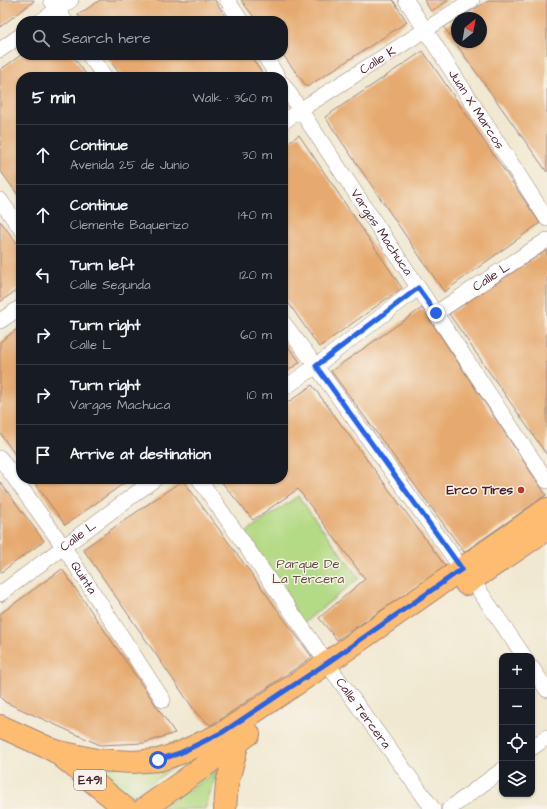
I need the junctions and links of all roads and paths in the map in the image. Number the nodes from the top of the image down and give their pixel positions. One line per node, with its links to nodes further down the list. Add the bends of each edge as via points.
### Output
1 (71, 0): 5 (street)
2 (227, 0): 7 (street)
3 (406, 0): 8 (street, Juan X Marcos)
4 (472, 0): 8 (street, Calle K)
5 (58, 10): 6 (street)
6 (49, 16)
7 (238, 16)
8 (426, 30): 16 (street, Calle K); 19 (street, Juan X Marcos)
9 (16, 39): 10 (street)
10 (0, 50)
11 (93, 60): 13 (street)
12 (267, 60): 14 (street)
13 (101, 72)
14 (275, 72)
15 (288, 92): 16 (street, Vargas Machuca)
16 (300, 110): 17 (street, Calle K); 22 (street, Vargas Machuca)
17 (288, 118)
18 (0, 200): 20 (street)
19 (547, 218)
20 (16, 222)
21 (547, 240): 24 (street, Calle L)
22 (418, 288): 24 (street, Vargas Machuca); 27 (street)
23 (16, 310): 25 (street)
24 (436, 313): 31 (street, Vargas Machuca)
25 (0, 321)
26 (288, 329): 27 (street)
27 (316, 366): 28 (street); 38 (street)
28 (288, 386)
29 (0, 458): 30 (street, Quinta)
30 (16, 480)
31 (547, 481)
32 (19, 484): 37 (street, Quinta)
33 (148, 484): 37 (street, Calle L)
34 (202, 484): 41 (street, Calle Tercera)
35 (547, 509): 38 (main road)
36 (547, 530): 38 (main road)
37 (63, 546): 39 (street, Calle L); 44 (street, Quinta)
38 (467, 574): 40 (street); 41 (main road)
39 (0, 594)
40 (522, 653)
41 (331, 668): 46 (main road); 54 (street, Calle Tercera)
42 (535, 672): 43 (street)
43 (547, 690)
44 (163, 700)
45 (0, 726): 49 (main road, E491)
46 (230, 737): 49 (main road, via 158,760 96,760); 52 (main road, via 184,780); 53 (main road)
47 (547, 737): 48 (street)
48 (535, 746)
49 (55, 751): 51 (main road, E491)
50 (499, 772): 55 (street)
51 (126, 809)
52 (144, 809)
53 (225, 809)
54 (433, 809)
55 (449, 809)

